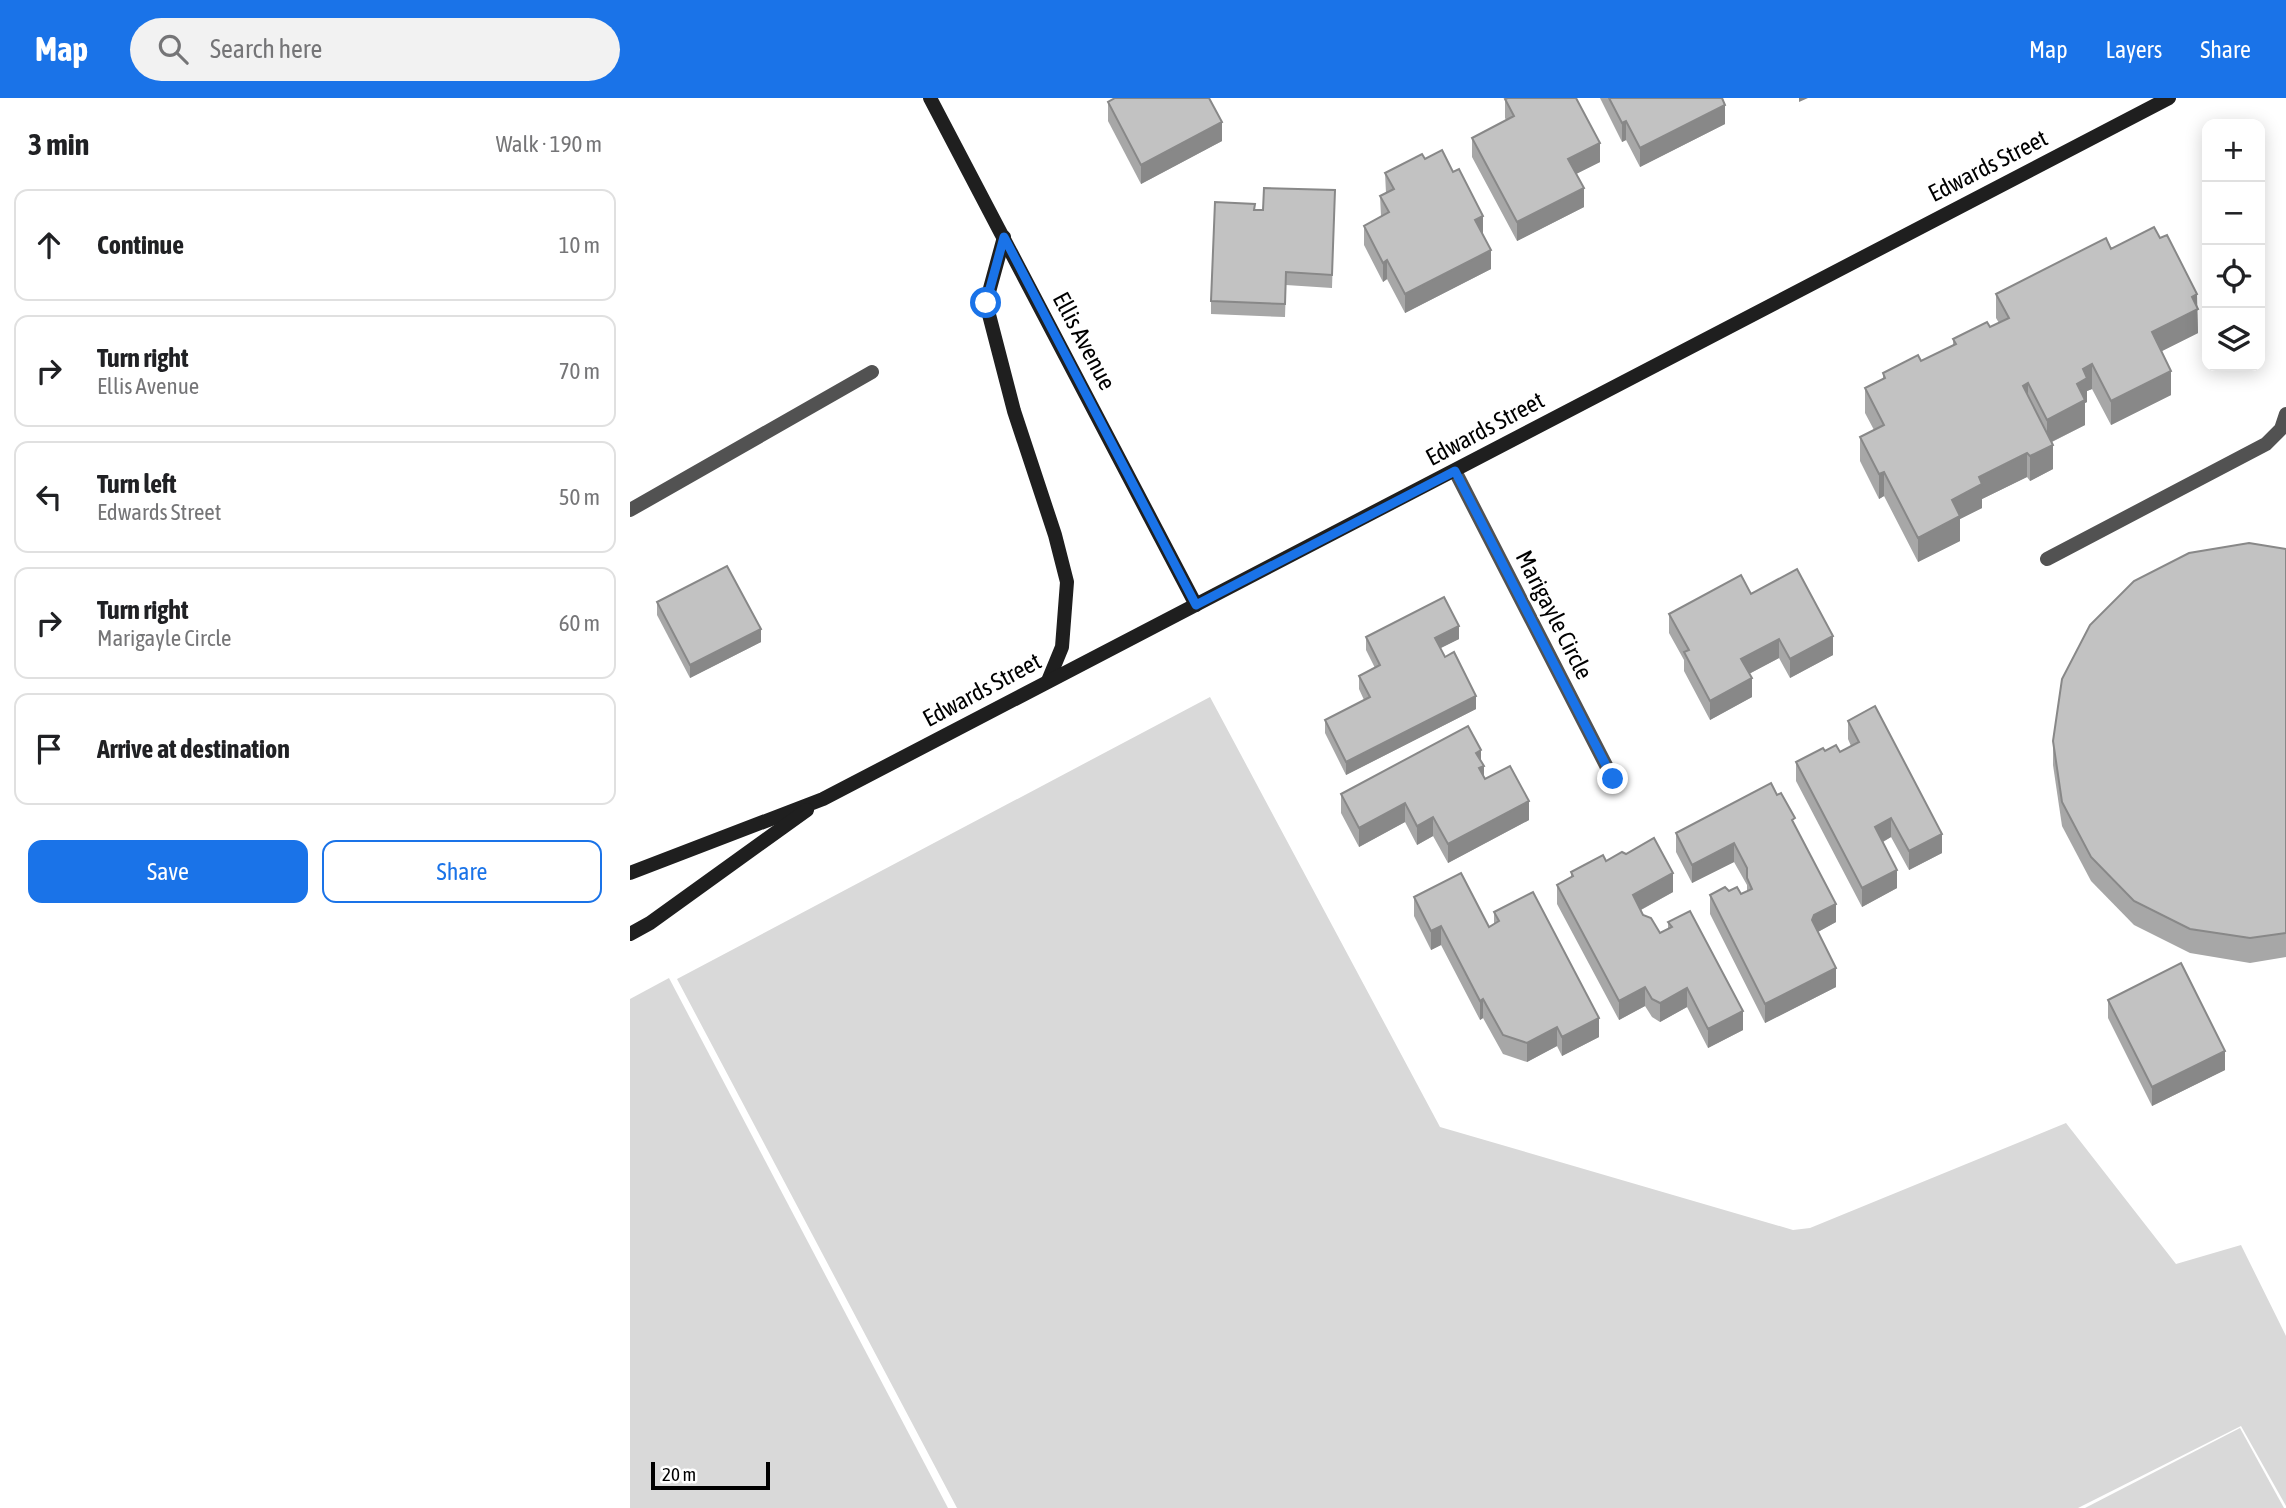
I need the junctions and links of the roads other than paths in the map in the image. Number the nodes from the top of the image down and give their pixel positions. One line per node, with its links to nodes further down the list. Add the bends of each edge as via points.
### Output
1 (930, 98): 3 (main road, Ellis Avenue)
2 (2169, 98): 6 (main road, Edwards Street)
3 (1004, 237): 9 (main road, Ellis Avenue); 10 (main road, via 986,303 1067,582 1062,646)
4 (872, 372): 7 (street)
5 (2286, 414): 8 (street, via 2281,429 2266,444)
6 (1455, 471): 9 (main road, Edwards Street); 11 (street, Marigayle Circle)
7 (630, 510)
8 (2047, 559)
9 (1196, 605): 10 (main road, Edwards Street)
10 (1048, 681): 12 (main road, Edwards Street)
11 (1613, 779)
12 (823, 799): 13 (main road, Edwards Street); 14 (main road, Edwards Street)
13 (630, 873)
14 (630, 934)

